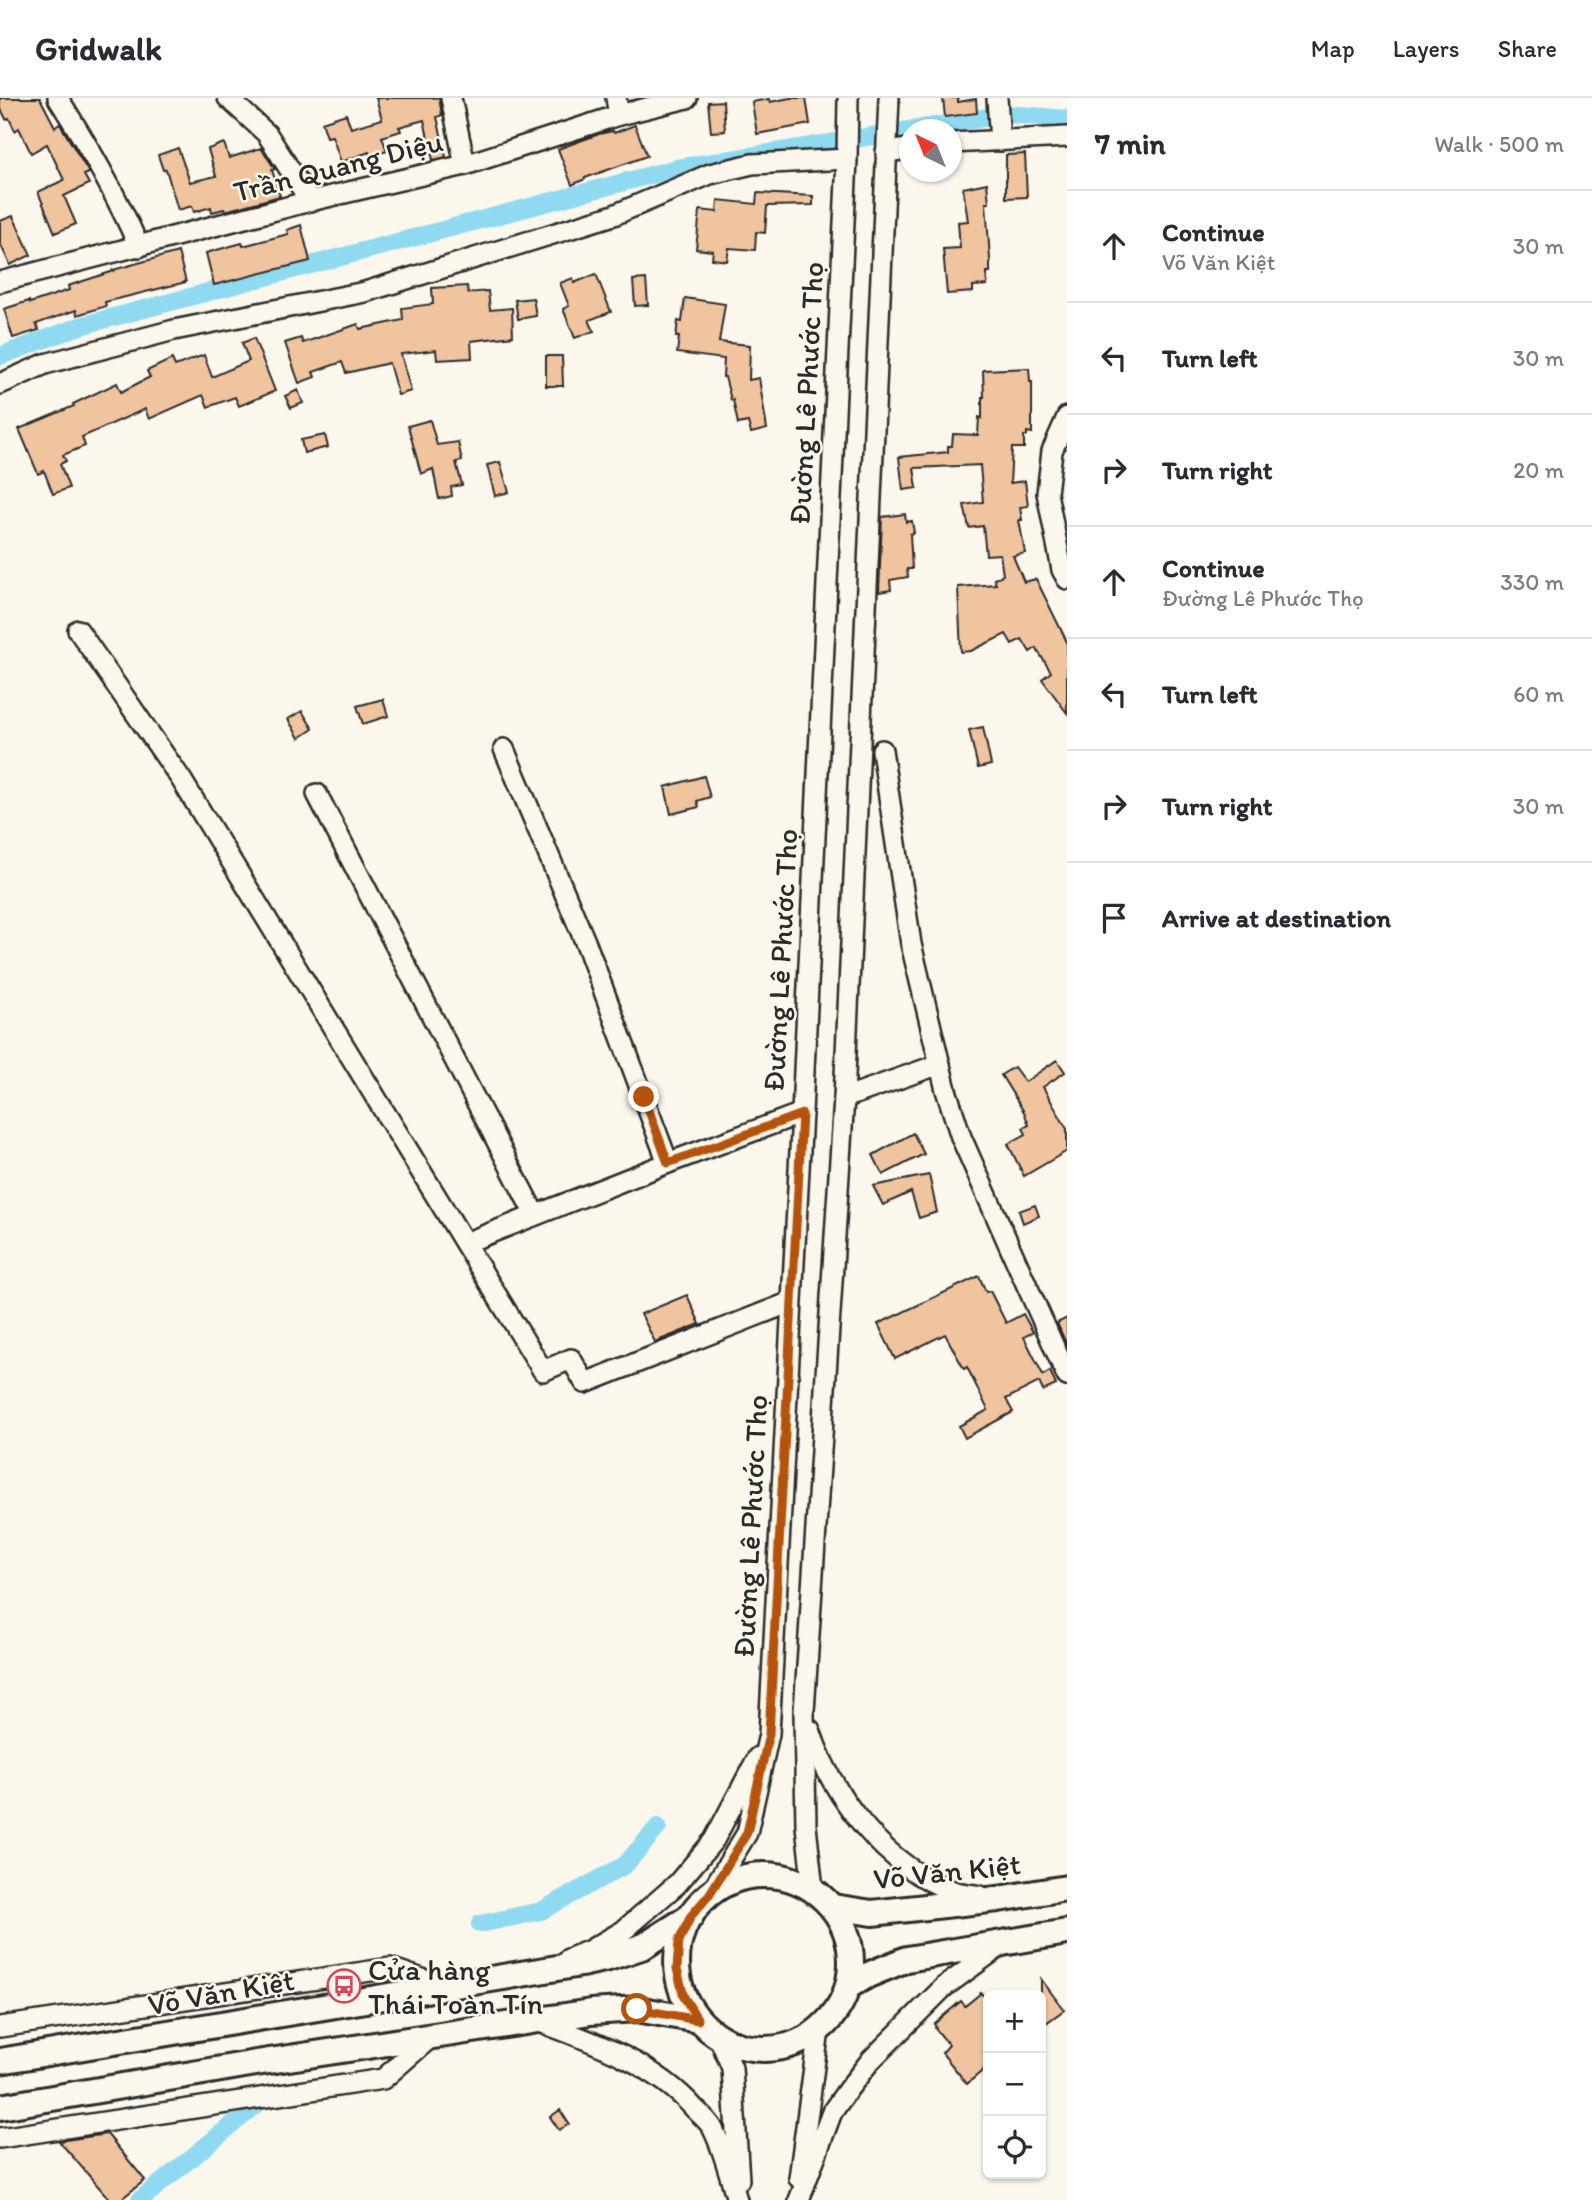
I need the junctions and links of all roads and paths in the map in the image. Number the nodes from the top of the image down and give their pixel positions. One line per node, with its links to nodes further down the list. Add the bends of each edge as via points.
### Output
1 (58, 98): 17 (street, via 106,177)
2 (228, 98): 16 (street, via 267,134)
3 (451, 98): 15 (street)
4 (687, 98): 8 (street, Trần Quang Diệu)
5 (848, 98): 14 (street, Đường Lê Phước Thọ)
6 (888, 98): 13 (street)
7 (997, 98): 10 (street)
8 (618, 107): 15 (street, Trần Quang Diệu)
9 (1067, 137): 10 (street)
10 (1000, 141): 11 (street)
11 (962, 143)
12 (899, 149): 13 (street)
13 (886, 150): 27 (street)
14 (847, 155): 19 (street, via 752,164 710,174 614,215 365,292 174,330 45,364); 28 (street, Đường Lê Phước Thọ)
15 (465, 165): 16 (street, Trần Quang Diệu)
16 (310, 201): 17 (street, Trần Quang Diệu)
17 (139, 247): 18 (street, Trần Quang Diệu)
18 (0, 282)
19 (0, 384)
20 (1067, 418): 21 (street, via 1052,451 1047,493)
21 (1067, 579)
22 (78, 630): 31 (street, via 181,779)
23 (504, 749): 29 (street, via 587,946)
24 (882, 750): 26 (street, via 911,944)
25 (317, 794): 30 (street)
26 (940, 1064): 27 (street); 33 (street, via 961,1137)
27 (844, 1098): 34 (street)
28 (802, 1114): 29 (street); 32 (street, Đường Lê Phước Thọ)
29 (668, 1163): 30 (street)
30 (535, 1215): 31 (street)
31 (465, 1243): 32 (street, via 543,1371 571,1359 585,1383)
32 (791, 1302): 35 (street, Đường Lê Phước Thọ)
33 (1067, 1376)
34 (804, 1712): 37 (street, via 806,1826); 39 (street, via 818,1753 864,1827 881,1844 926,1879 956,1892)
35 (769, 1734): 38 (street, Đường Lê Phước Thọ, via 747,1833); 44 (street, via 715,1840 677,1884 623,1931)
36 (1067, 1888): 39 (main road, Võ Văn Kiệt)
37 (813, 1889): 38 (main road, via 787,1878 760,1875 733,1881); 40 (main road)
38 (709, 1895): 41 (main road)
39 (998, 1899): 40 (main road, Võ Văn Kiệt, via 872,1913)
40 (833, 1907): 46 (main road, via 846,1931 852,1958)
41 (691, 1916): 44 (main road, Võ Văn Kiệt, via 644,1946); 48 (main road, via 679,1941 677,1969 684,1997)
42 (1067, 1932): 43 (main road)
43 (1005, 1942): 46 (main road, via 907,1959); 57 (street, via 944,1987 856,2078 832,2112)
44 (542, 1970): 45 (main road, Võ Văn Kiệt)
45 (443, 1986): 49 (street, via 390,1968); 53 (main road, Võ Văn Kiệt)
46 (848, 1986): 50 (main road, via 837,2010)
47 (536, 2020): 48 (main road, via 637,2009); 51 (main road); 56 (street, via 610,2050 680,2092 712,2127)
48 (698, 2020): 52 (main road)
49 (0, 2027)
50 (819, 2030): 52 (main road, via 796,2044 770,2049 744,2047); 57 (street)
51 (431, 2036): 54 (main road); 55 (street, via 383,2079)
52 (719, 2037): 56 (street, via 732,2068)
53 (0, 2061)
54 (0, 2107)
55 (0, 2138)
56 (738, 2200)
57 (798, 2200)

